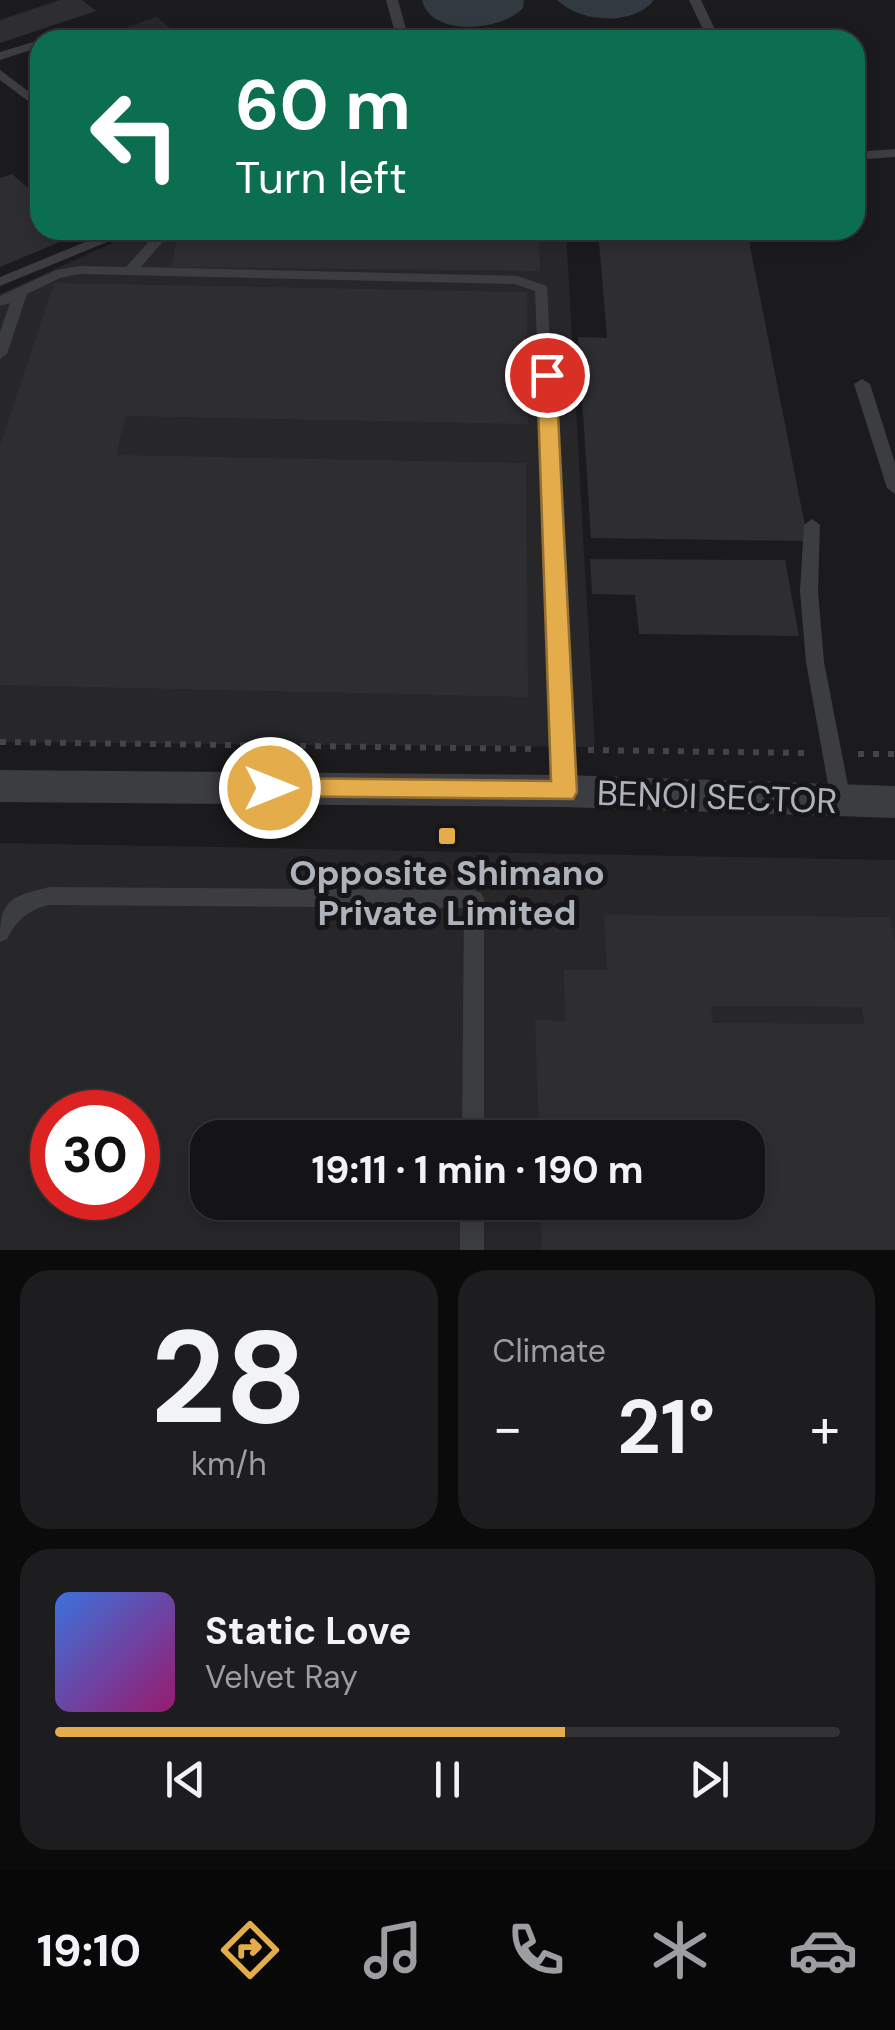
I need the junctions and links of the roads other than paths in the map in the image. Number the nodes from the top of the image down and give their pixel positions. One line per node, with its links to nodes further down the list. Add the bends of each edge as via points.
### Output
1 (392, 0): 3 (lane)
2 (695, 0): 4 (lane)
3 (400, 30)
4 (709, 30)
5 (30, 46): 6 (lane)
6 (0, 56)
7 (0, 74): 8 (lane)
8 (30, 98)
9 (895, 153): 10 (lane)
10 (865, 155)
11 (100, 240): 14 (lane)
12 (157, 240): 13 (lane)
13 (131, 270): 15 (lane, via 56,274); 22 (lane, via 517,280 542,289)
14 (0, 282)
15 (21, 291): 16 (lane); 17 (lane)
16 (0, 302)
17 (0, 354)
18 (862, 384): 19 (lane)
19 (895, 488)
20 (812, 525): 23 (lane, via 815,662)
21 (0, 786): 22 (street, BENOI SECTOR)
22 (564, 792): 23 (street, BENOI SECTOR)
23 (841, 801): 24 (street, BENOI SECTOR)
24 (895, 802)
25 (0, 932): 26 (lane, via 22,902 48,896 474,900)
26 (473, 1120)
27 (472, 1220): 28 (lane)
28 (472, 1250)

